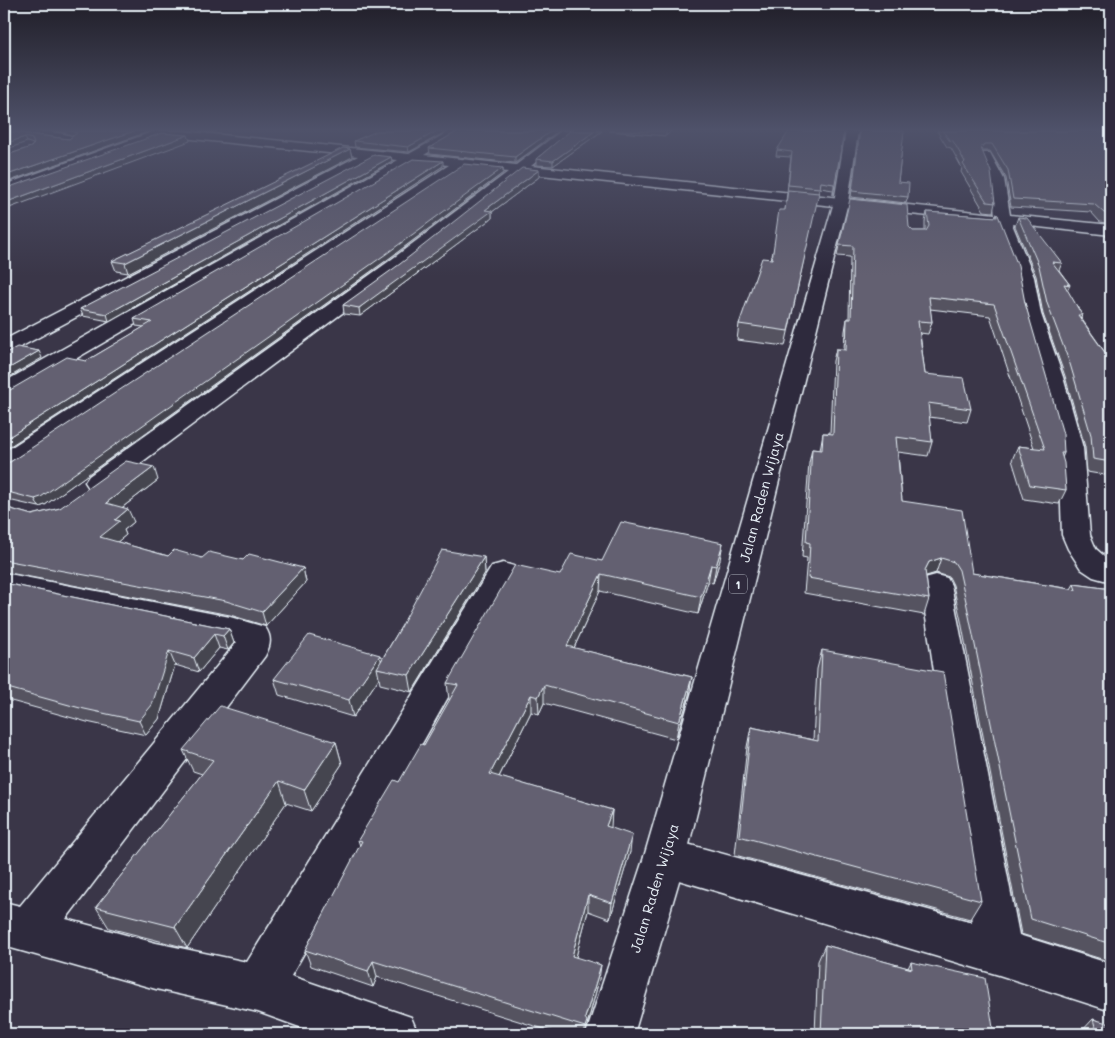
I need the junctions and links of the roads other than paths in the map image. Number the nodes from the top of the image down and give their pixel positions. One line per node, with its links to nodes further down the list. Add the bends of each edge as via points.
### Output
1 (33, 179): 9 (main road)
2 (326, 179): 15 (main road)
3 (374, 179): 16 (main road)
4 (436, 179): 17 (main road)
5 (504, 179): 18 (main road, via 394,266)
6 (594, 179): 10 (main road)
7 (844, 179): 10 (main road, Jalan Raden Wijaya / 1)
8 (997, 179): 12 (main road)
9 (4, 190)
10 (841, 202): 11 (main road); 23 (main road, Jalan Raden Wijaya / 1)
11 (914, 210): 12 (main road); 13 (main road)
12 (1003, 220): 14 (main road); 19 (main road, via 1023,274 1072,448 1077,541 1091,562)
13 (916, 228)
14 (1110, 230)
15 (4, 348)
16 (4, 390)
17 (4, 463)
18 (80, 495)
19 (1111, 572)
20 (503, 573): 27 (main road)
21 (4, 583): 24 (main road, via 254,636 253,648)
22 (936, 585): 25 (main road)
23 (665, 857): 25 (main road); 30 (main road, Jalan Raden Wijaya / 1)
24 (16, 928): 27 (main road, via 156,966)
25 (999, 952): 26 (main road)
26 (1111, 987)
27 (258, 988): 28 (main road)
28 (326, 1025): 29 (main road)
29 (394, 1034)
30 (610, 1034)

